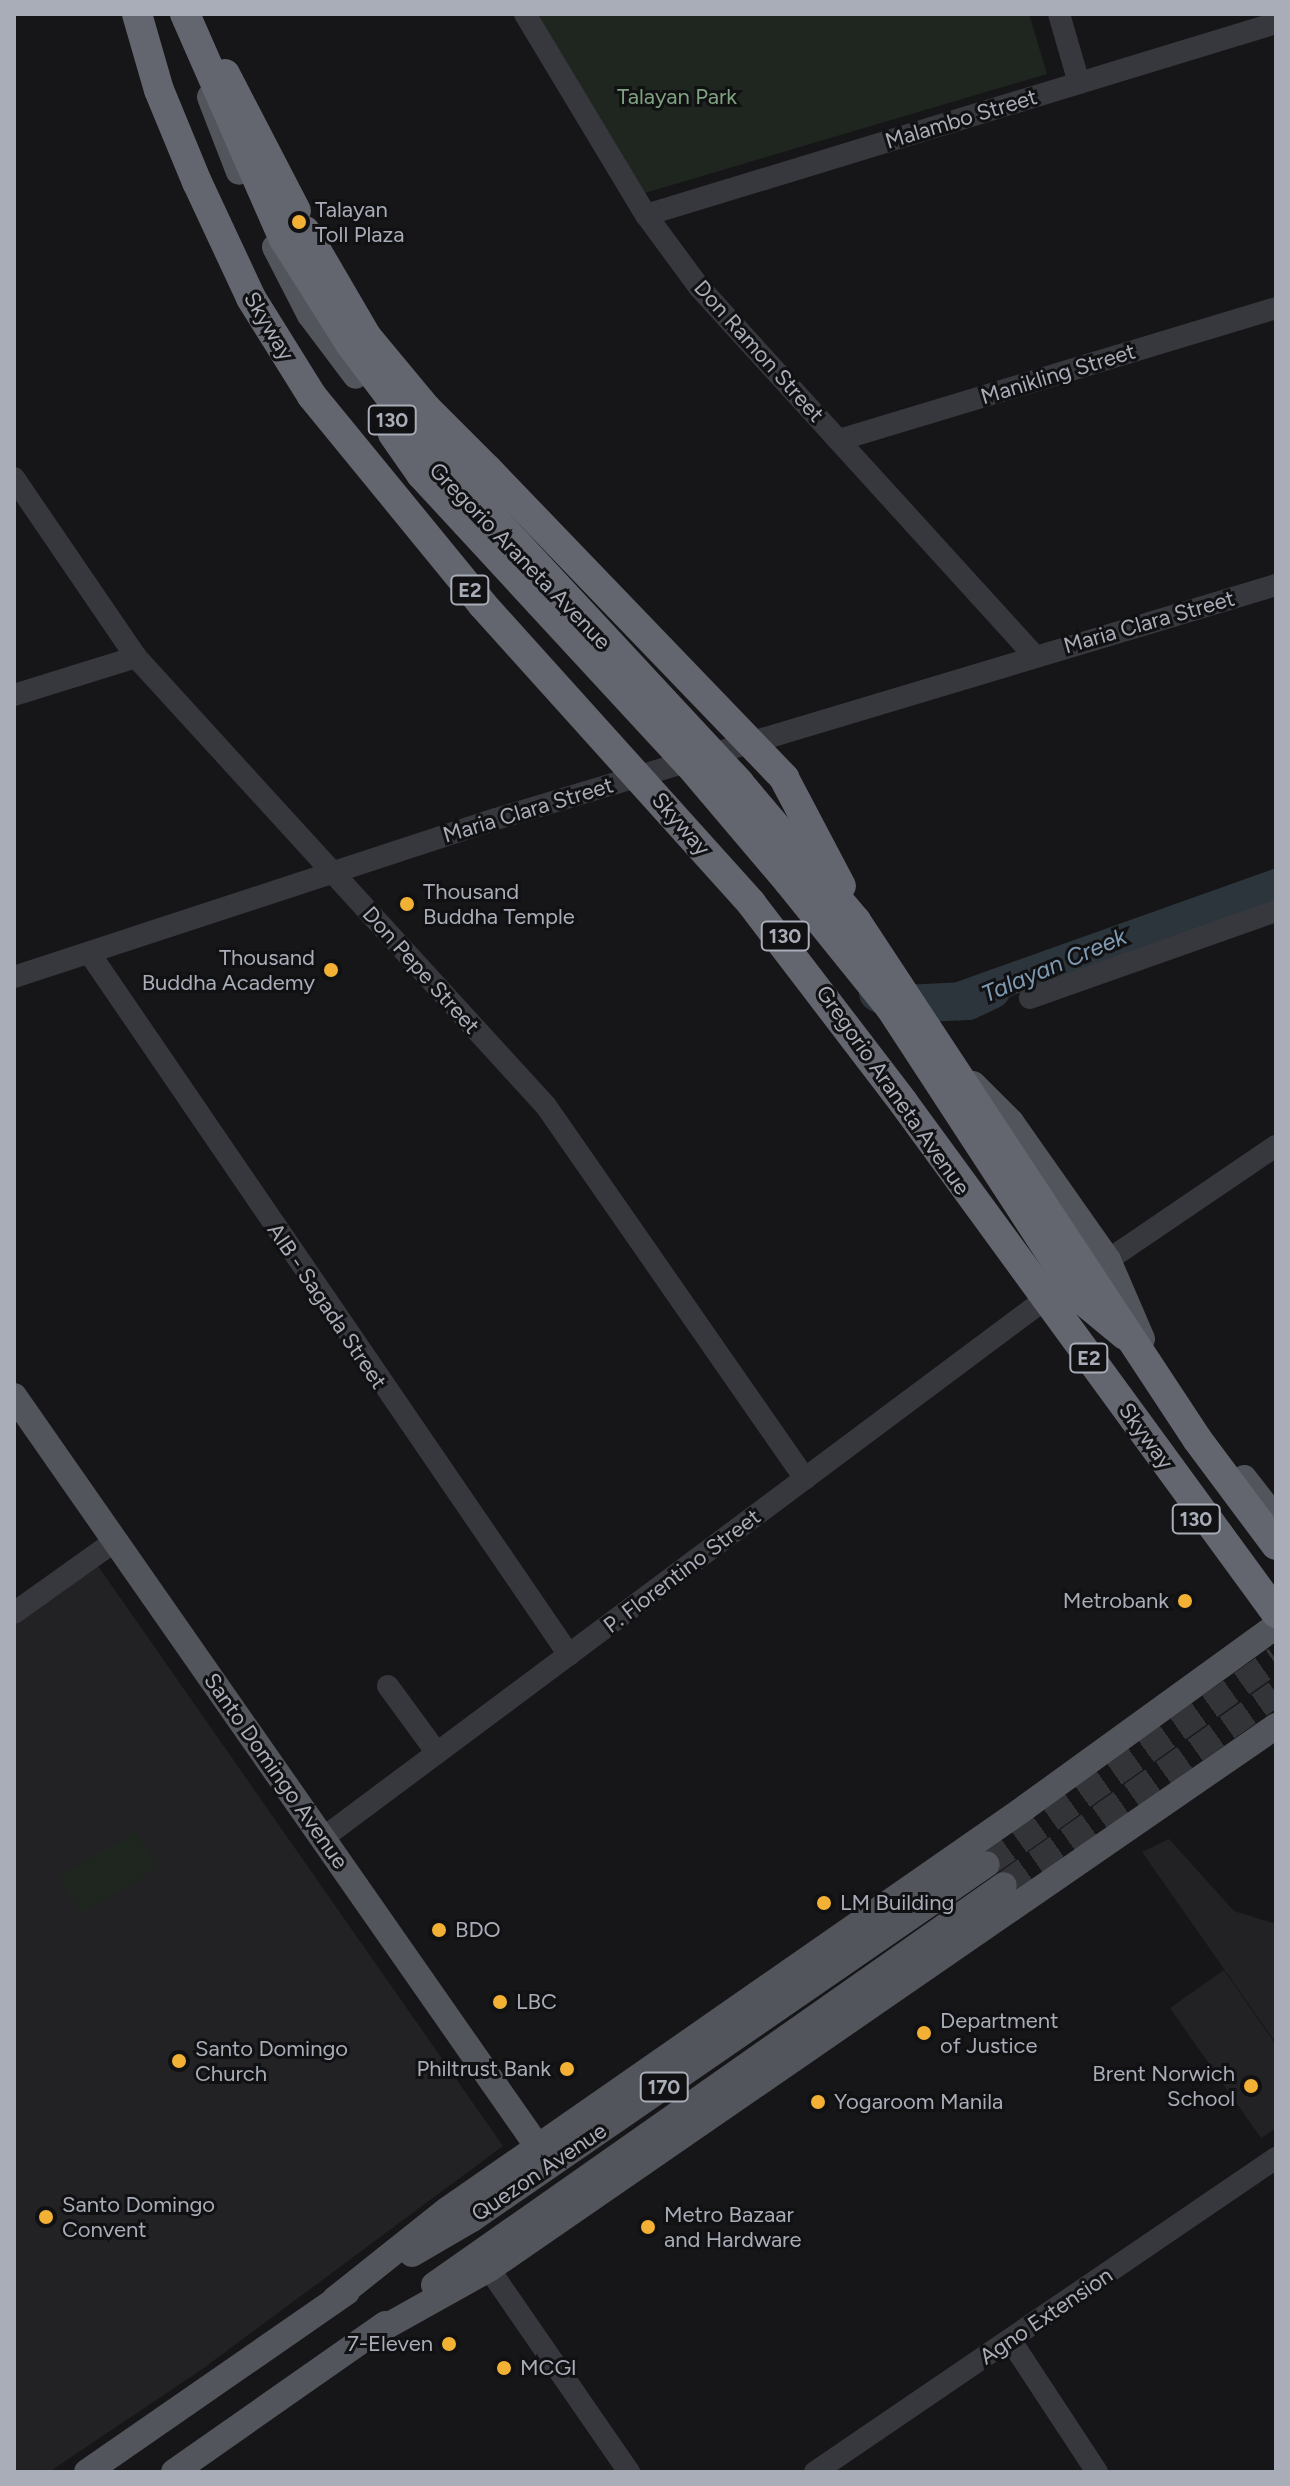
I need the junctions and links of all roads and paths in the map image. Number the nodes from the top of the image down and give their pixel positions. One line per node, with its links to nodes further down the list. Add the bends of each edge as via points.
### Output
1 (127, 14): 10 (main road, Gregorio Araneta Avenue / 130)
2 (137, 14): 40 (highway, Skyway / E2, bridge, via 159,90 244,283 312,396 482,604 751,903)
3 (146, 14): 10 (highway)
4 (186, 14): 12 (highway, Skyway / E2, bridge); 20 (main road, Gregorio Araneta Avenue / 130, via 219,130 310,315 429,461)
5 (194, 14): 12 (highway)
6 (525, 14): 11 (street, Don Ramon Street)
7 (1059, 14): 9 (street)
8 (1276, 23): 9 (street, Malambo Street)
9 (1079, 83): 11 (street, Malambo Street)
10 (168, 129): 21 (main road, Gregorio Araneta Avenue / 130, via 232,264 339,423 481,591)
11 (646, 215): 14 (street, Don Ramon Street, via 699,287)
12 (295, 227): 24 (highway, Skyway / E2, bridge, via 351,345 430,450 739,783); 24 (highway, bridge, via 367,337 426,408 784,778 826,850); 28 (highway, bridge, via 327,340 421,474 689,764)
13 (1276, 308): 14 (street, Manikling Street)
14 (839, 440): 17 (street, Don Ramon Street)
15 (14, 478): 18 (street, Don Pepe Street)
16 (1276, 585): 17 (street, Maria Clara Street)
17 (1035, 656): 20 (street, Maria Clara Street)
18 (136, 657): 19 (street); 22 (street, Don Pepe Street)
19 (14, 695)
20 (708, 753): 21 (street, Maria Clara Street); 28 (main road, Gregorio Araneta Avenue / 130, via 816,877)
21 (652, 772): 22 (street, Maria Clara Street); 32 (main road, Gregorio Araneta Avenue / 130, via 786,937)
22 (332, 871): 25 (street, Maria Clara Street); 35 (street, Don Pepe Street, via 546,1106)
23 (1276, 911): 27 (street)
24 (856, 921): 38 (highway, Skyway / E2, bridge, via 1197,1439)
25 (90, 954): 26 (street, Maria Clara Street); 42 (street, AIB - Sagada Street)
26 (14, 977)
27 (1030, 998)
28 (896, 1001): 29 (main road, Gregorio Araneta Avenue / 130, bridge); 33 (highway, via 1080,1298)
29 (934, 1044): 31 (main road, Gregorio Araneta Avenue / 130, via 1011,1122); 33 (main road, Gregorio Araneta Avenue / 130, via 1081,1273)
30 (1276, 1146): 31 (street)
31 (1108, 1260): 33 (main road, Gregorio Araneta Avenue / 130)
32 (1040, 1303): 35 (street, P. Florentino Street); 41 (main road, Gregorio Araneta Avenue / 130)
33 (1148, 1354): 36 (main road, Gregorio Araneta Avenue / 130)
34 (14, 1396): 37 (main road, Santo Domingo Avenue)
35 (805, 1479): 42 (street, P. Florentino Street)
36 (1276, 1519)
37 (115, 1541): 39 (street); 46 (main road, Santo Domingo Avenue)
38 (1276, 1545)
39 (14, 1613)
40 (1276, 1613)
41 (1276, 1627): 49 (main road)
42 (569, 1655): 45 (street, P. Florentino Street)
43 (388, 1686): 45 (street)
44 (1276, 1726): 51 (main road)
45 (437, 1753): 46 (street, P. Florentino Street)
46 (323, 1838): 49 (main road, Santo Domingo Avenue)
47 (987, 1864): 52 (main road, Quezon Avenue / 170, via 472,2219)
48 (1004, 1885): 53 (main road, Quezon Avenue / 170, via 487,2244)
49 (538, 2147): 52 (main road, via 447,2210)
50 (1276, 2158): 54 (street, Agno Extension)
51 (489, 2269): 53 (main road); 57 (street)
52 (335, 2299): 55 (main road, Quezon Avenue / 170)
53 (371, 2335): 56 (main road, Quezon Avenue / 170)
54 (1011, 2341): 58 (street, Agno Extension); 59 (street)
55 (87, 2472)
56 (174, 2472)
57 (629, 2472)
58 (815, 2472)
59 (1097, 2472)

